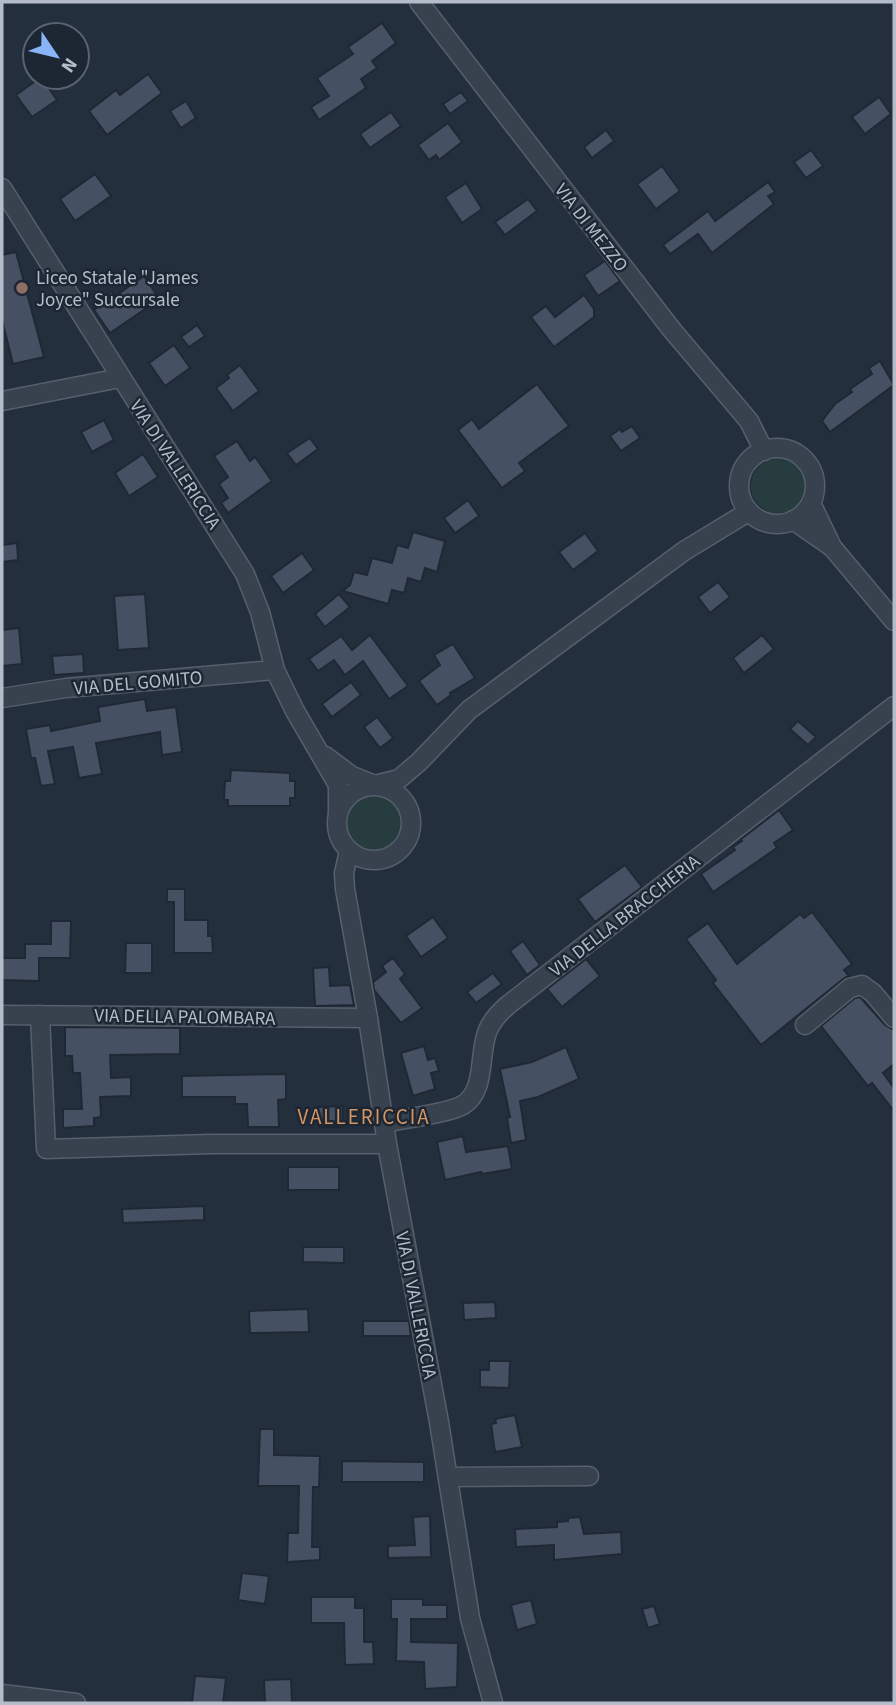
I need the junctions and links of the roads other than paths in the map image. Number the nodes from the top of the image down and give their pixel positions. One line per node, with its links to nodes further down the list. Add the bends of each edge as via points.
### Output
1 (419, 2): 5 (street, VIA DI MEZZO, via 672,330 749,421)
2 (2, 188): 3 (street, VIA DI VALLERICCIA)
3 (120, 378): 4 (street); 11 (street, VIA DI VALLERICCIA, via 245,574)
4 (2, 401)
5 (764, 451): 6 (street, via 784,449 801,457 814,479); 7 (street, via 753,457 740,477 739,489)
6 (811, 503): 8 (street); 9 (street)
7 (748, 512): 8 (street, via 769,524); 15 (street, via 684,551 469,710)
8 (793, 520): 9 (street)
9 (832, 547): 10 (street)
10 (894, 621)
11 (275, 670): 12 (street, VIA DEL GOMITO); 14 (street, VIA DI VALLERICCIA)
12 (2, 698)
13 (894, 706): 27 (street, VIA DELLA BRACCHERIA, via 506,1007 486,1032 477,1083 467,1101 456,1108)
14 (322, 754): 16 (street, VIA DI VALLERICCIA, via 352,776); 17 (street, VIA DI VALLERICCIA, via 338,785)
15 (419, 762): 16 (street, via 399,779); 18 (street, via 413,777)
16 (375, 785): 17 (street, via 354,791); 18 (street, VIA DI VALLERICCIA, via 398,794)
17 (338, 812): 19 (street, VIA DI VALLERICCIA, via 338,833)
18 (411, 816): 20 (street, VIA DI VALLERICCIA, via 410,831 400,850)
19 (349, 851): 20 (street); 21 (street, VIA DI VALLERICCIA, via 344,875)
20 (373, 860): 21 (street, VIA DI VALLERICCIA, via 354,879)
21 (348, 906): 24 (street, VIA DI VALLERICCIA)
22 (2, 1015): 23 (street, VIA DELLA PALOMBARA)
23 (40, 1015): 24 (street, VIA DELLA PALOMBARA); 28 (street, via 46,1149)
24 (368, 1018): 27 (street, VIA DI VALLERICCIA)
25 (894, 1018): 26 (street, via 870,990 859,985)
26 (804, 1025)
27 (384, 1123): 28 (street, VIA DI VALLERICCIA)
28 (387, 1144): 30 (street, VIA DI VALLERICCIA)
29 (589, 1476): 30 (street)
30 (448, 1477): 33 (street, VIA DI VALLERICCIA, via 470,1618)
31 (2, 1694): 32 (street)
32 (76, 1703)
33 (493, 1703)

